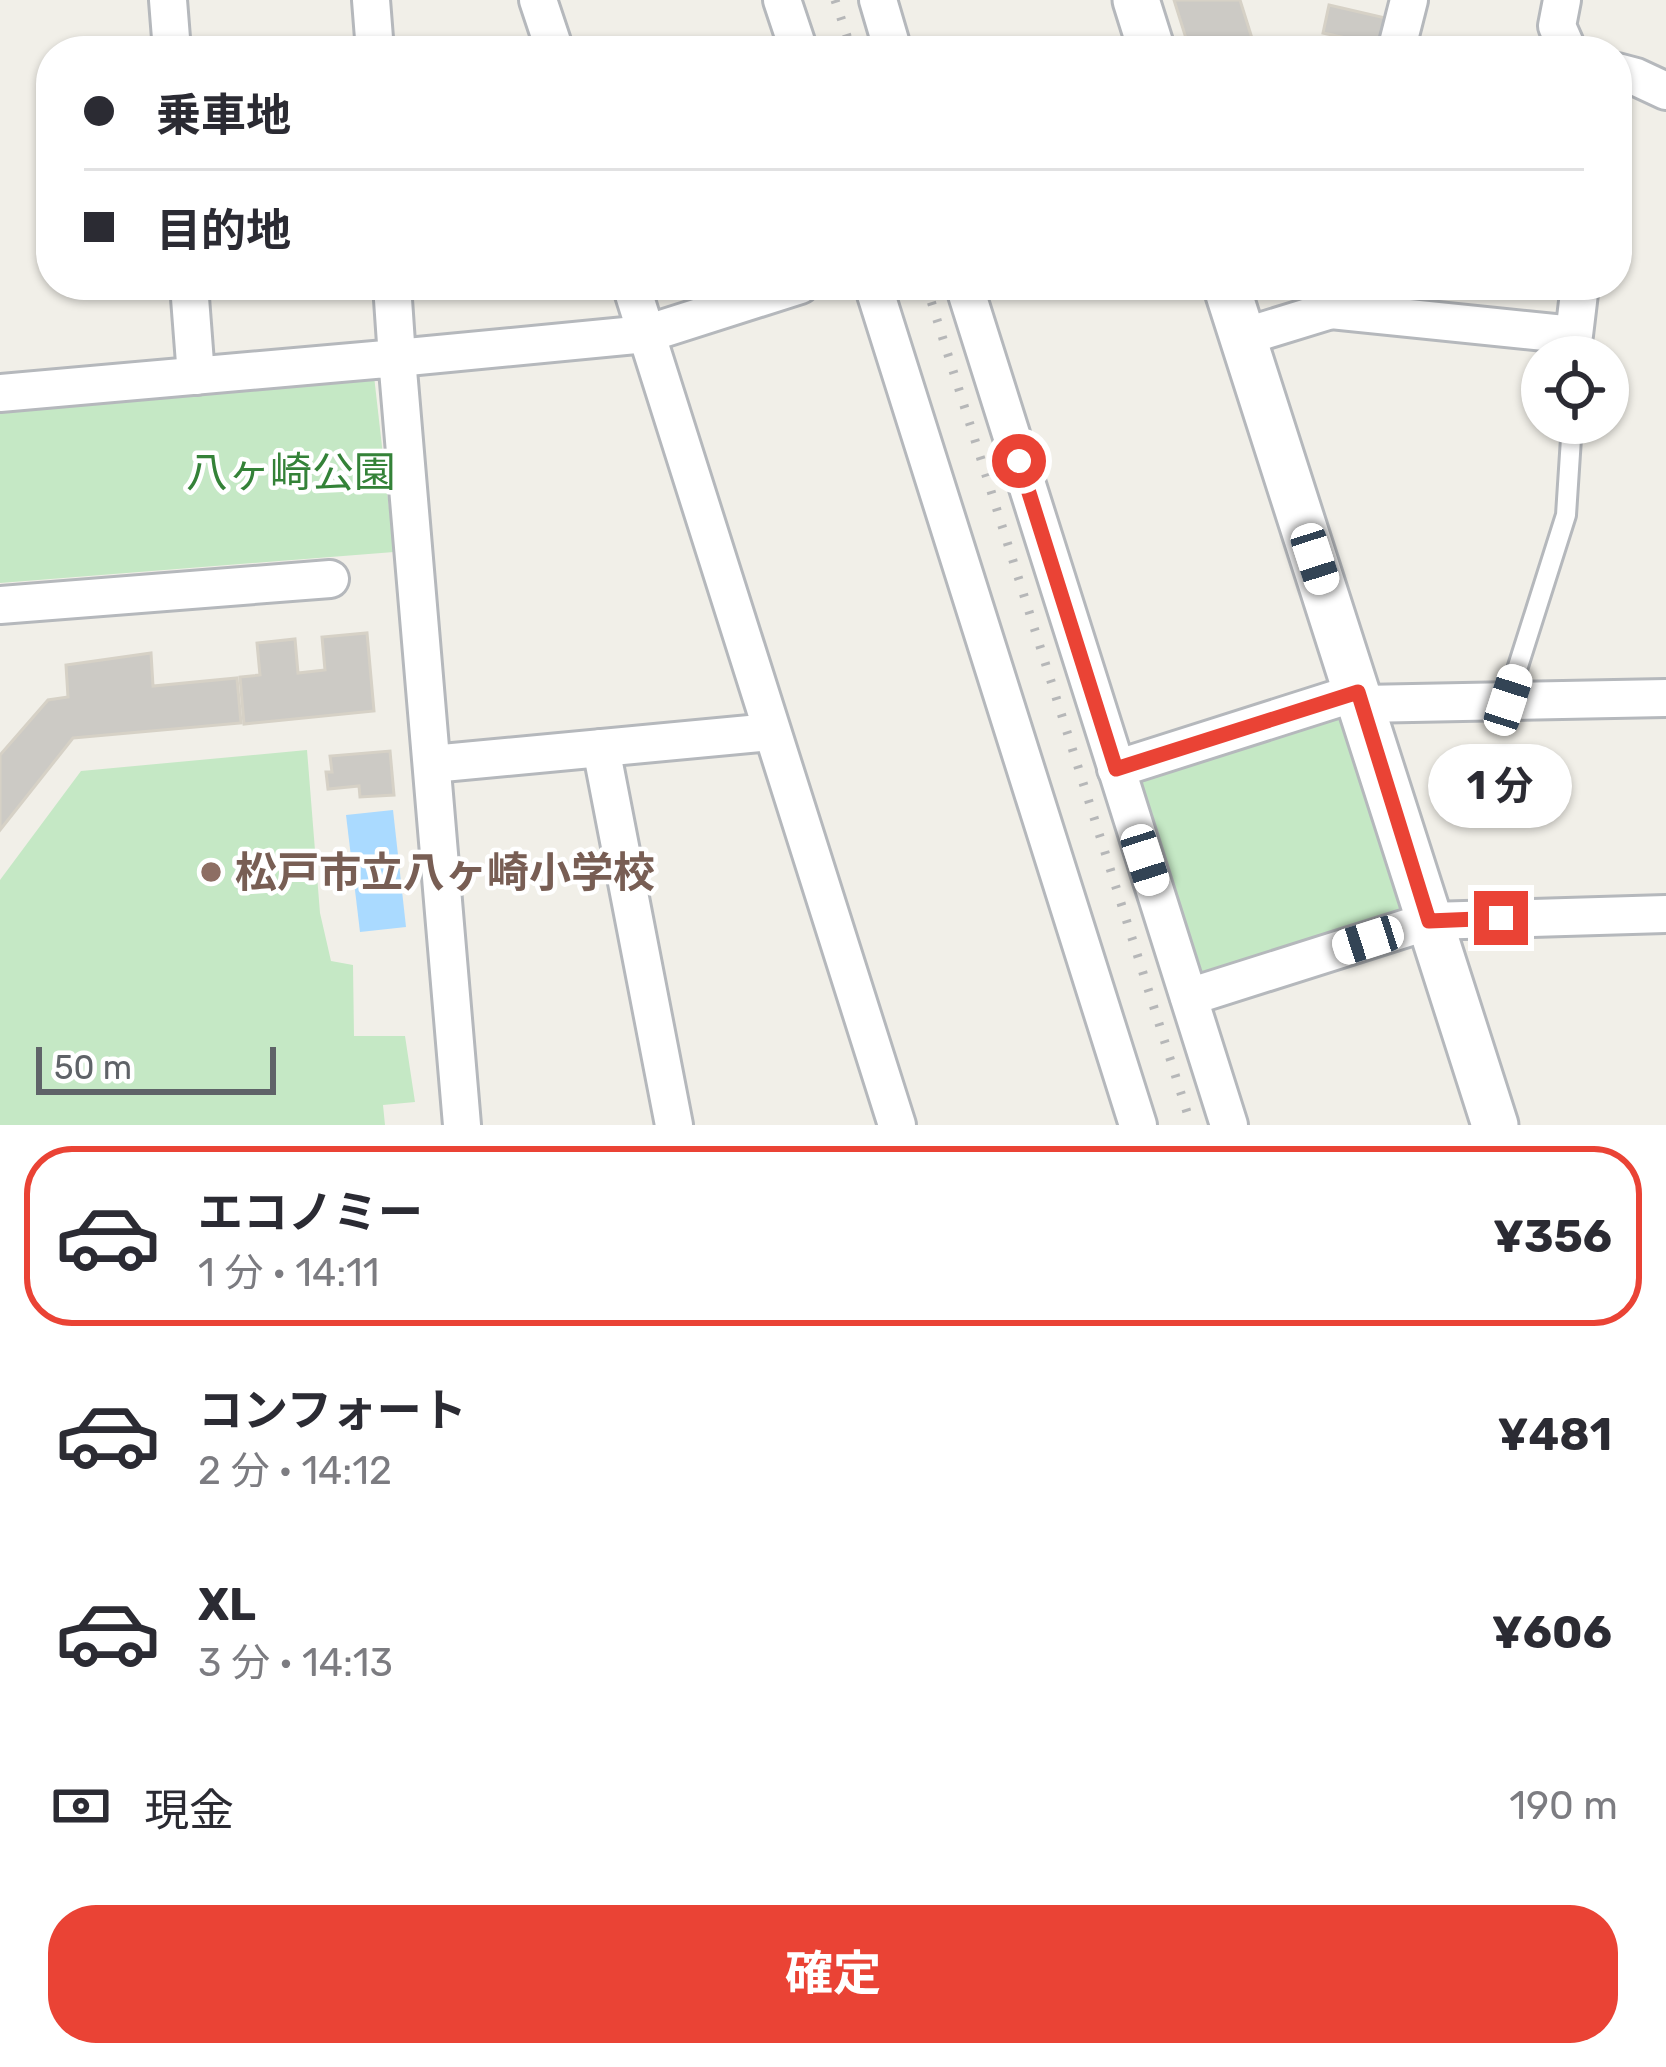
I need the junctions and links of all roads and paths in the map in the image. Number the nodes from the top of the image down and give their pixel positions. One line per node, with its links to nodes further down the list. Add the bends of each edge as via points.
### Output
1 (168, 0): 9 (street)
2 (371, 0): 10 (street)
3 (538, 0): 11 (street)
4 (782, 0): 12 (street)
5 (878, 0): 13 (street)
6 (1136, 0): 14 (street)
7 (1408, 0): 15 (street)
8 (1562, 0): 16 (street)
9 (171, 36)
10 (374, 36)
11 (550, 36)
12 (794, 36)
13 (889, 36)
14 (1147, 36)
15 (1400, 36)
16 (1561, 36)
17 (1632, 75): 18 (street)
18 (1666, 91)
19 (190, 300): 34 (street)
20 (393, 300): 33 (street)
21 (636, 300): 29 (street)
22 (753, 300): 29 (street)
23 (878, 300): 52 (street)
24 (969, 300): 45 (street)
25 (1231, 300): 32 (street)
26 (1327, 300): 32 (street)
27 (1349, 300): 30 (street)
28 (1579, 300): 31 (street)
29 (646, 334): 33 (street); 42 (street)
30 (1526, 336)
31 (1576, 336)
32 (1243, 338): 39 (street)
33 (397, 358): 34 (street); 44 (street)
34 (196, 376): 35 (street)
35 (0, 393)
36 (1571, 444): 41 (lane, via 1566,515)
37 (329, 579): 38 (street)
38 (0, 605)
39 (1360, 698): 41 (street); 45 (street); 47 (street)
40 (1666, 698): 41 (street)
41 (1508, 700)
42 (770, 732): 43 (street); 51 (street)
43 (601, 748): 44 (street); 50 (street)
44 (432, 764): 49 (street)
45 (1116, 769): 48 (street)
46 (1666, 914): 47 (street)
47 (1429, 921): 48 (street); 54 (street)
48 (1189, 997): 53 (street)
49 (462, 1125)
50 (674, 1125)
51 (897, 1125)
52 (1138, 1125)
53 (1229, 1125)
54 (1495, 1125)

